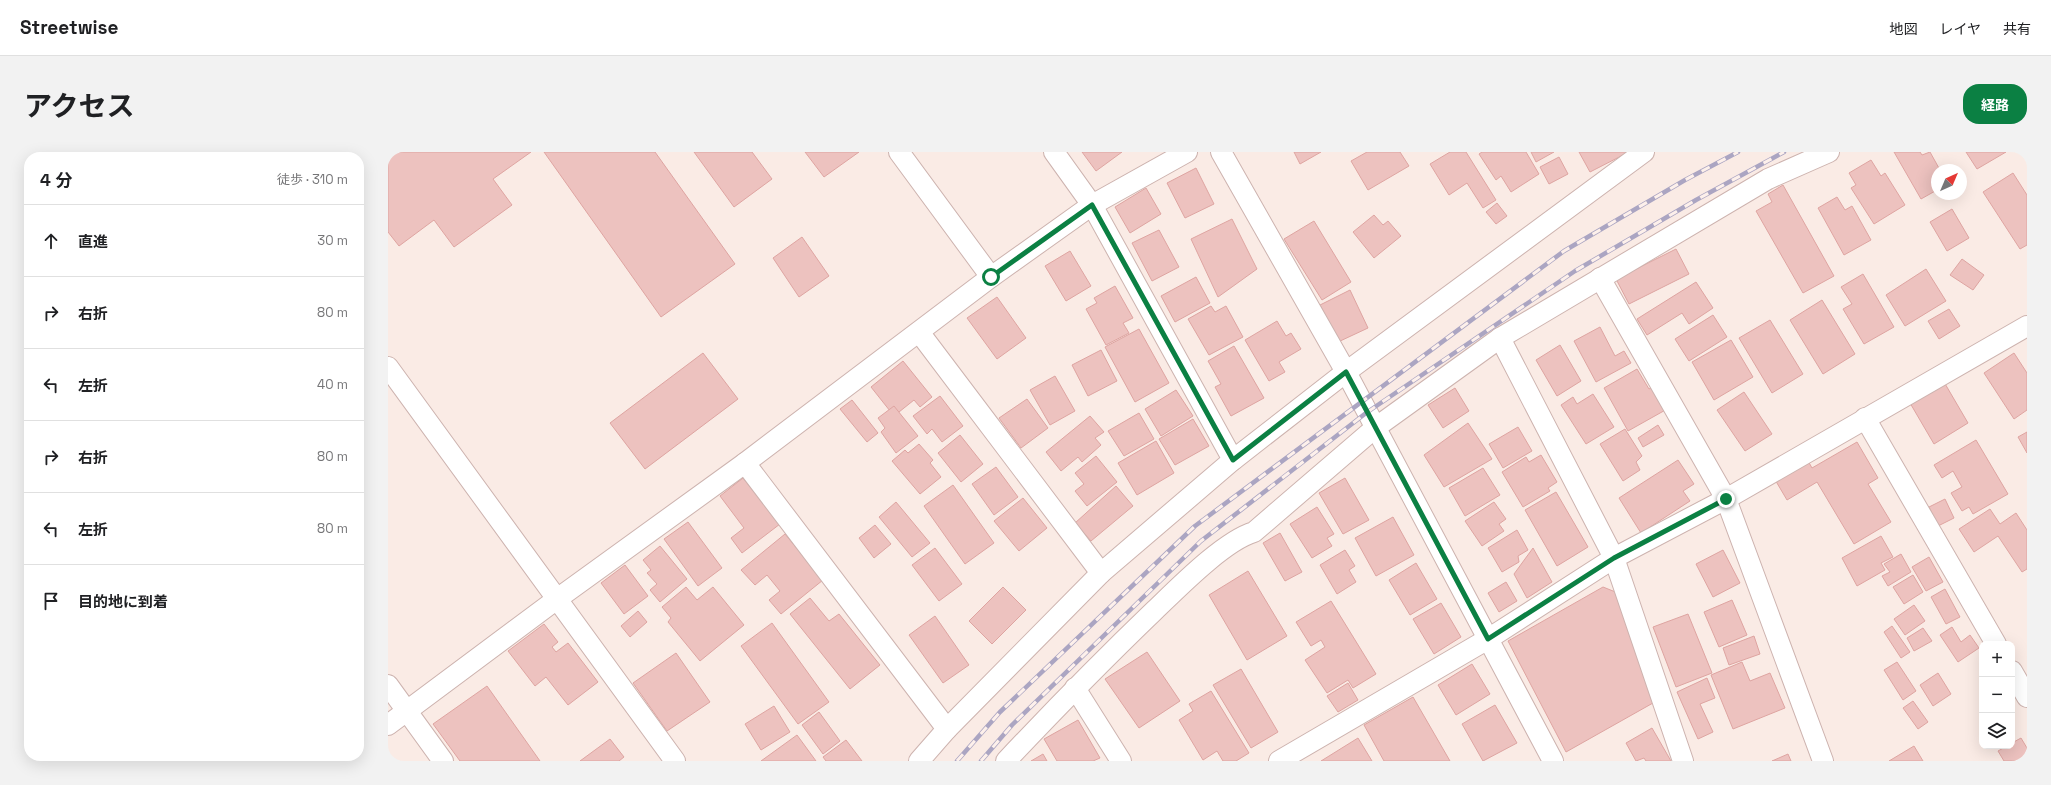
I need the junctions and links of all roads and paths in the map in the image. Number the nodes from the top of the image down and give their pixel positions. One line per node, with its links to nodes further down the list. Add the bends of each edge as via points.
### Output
1 (899, 152): 8 (street)
2 (1054, 152): 7 (street)
3 (1187, 152): 7 (street)
4 (1222, 152): 14 (street)
5 (1644, 152): 14 (street)
6 (1829, 152): 9 (street, via 1768,179)
7 (1092, 205): 8 (street); 17 (street)
8 (991, 277): 11 (street)
9 (1600, 278): 12 (street); 19 (street)
10 (2027, 326): 15 (street)
11 (919, 332): 18 (street); 21 (street)
12 (1500, 338): 16 (street); 20 (street)
13 (388, 367): 22 (street)
14 (1346, 372): 16 (street); 17 (street)
15 (1865, 418): 19 (street); 24 (street)
16 (1375, 428): 23 (street); 27 (street, via 1254,532 1241,536 1189,578)
17 (1233, 460): 21 (street)
18 (745, 464): 22 (street); 31 (street)
19 (1726, 499): 20 (street); 40 (street)
20 (1614, 558): 23 (street); 39 (street)
21 (1101, 573): 31 (street)
22 (557, 599): 29 (street); 33 (street)
23 (1488, 639): 37 (street); 38 (street)
24 (1994, 641)
25 (2015, 676): 28 (street)
26 (388, 685): 29 (street)
27 (1075, 688): 35 (street); 36 (street)
28 (2027, 697)
29 (407, 711): 30 (street); 32 (street)
30 (388, 725)
31 (947, 729): 34 (street)
32 (444, 761)
33 (675, 761)
34 (919, 761)
35 (1006, 761)
36 (1121, 761)
37 (1279, 761)
38 (1553, 761)
39 (1684, 761)
40 (1823, 761)

